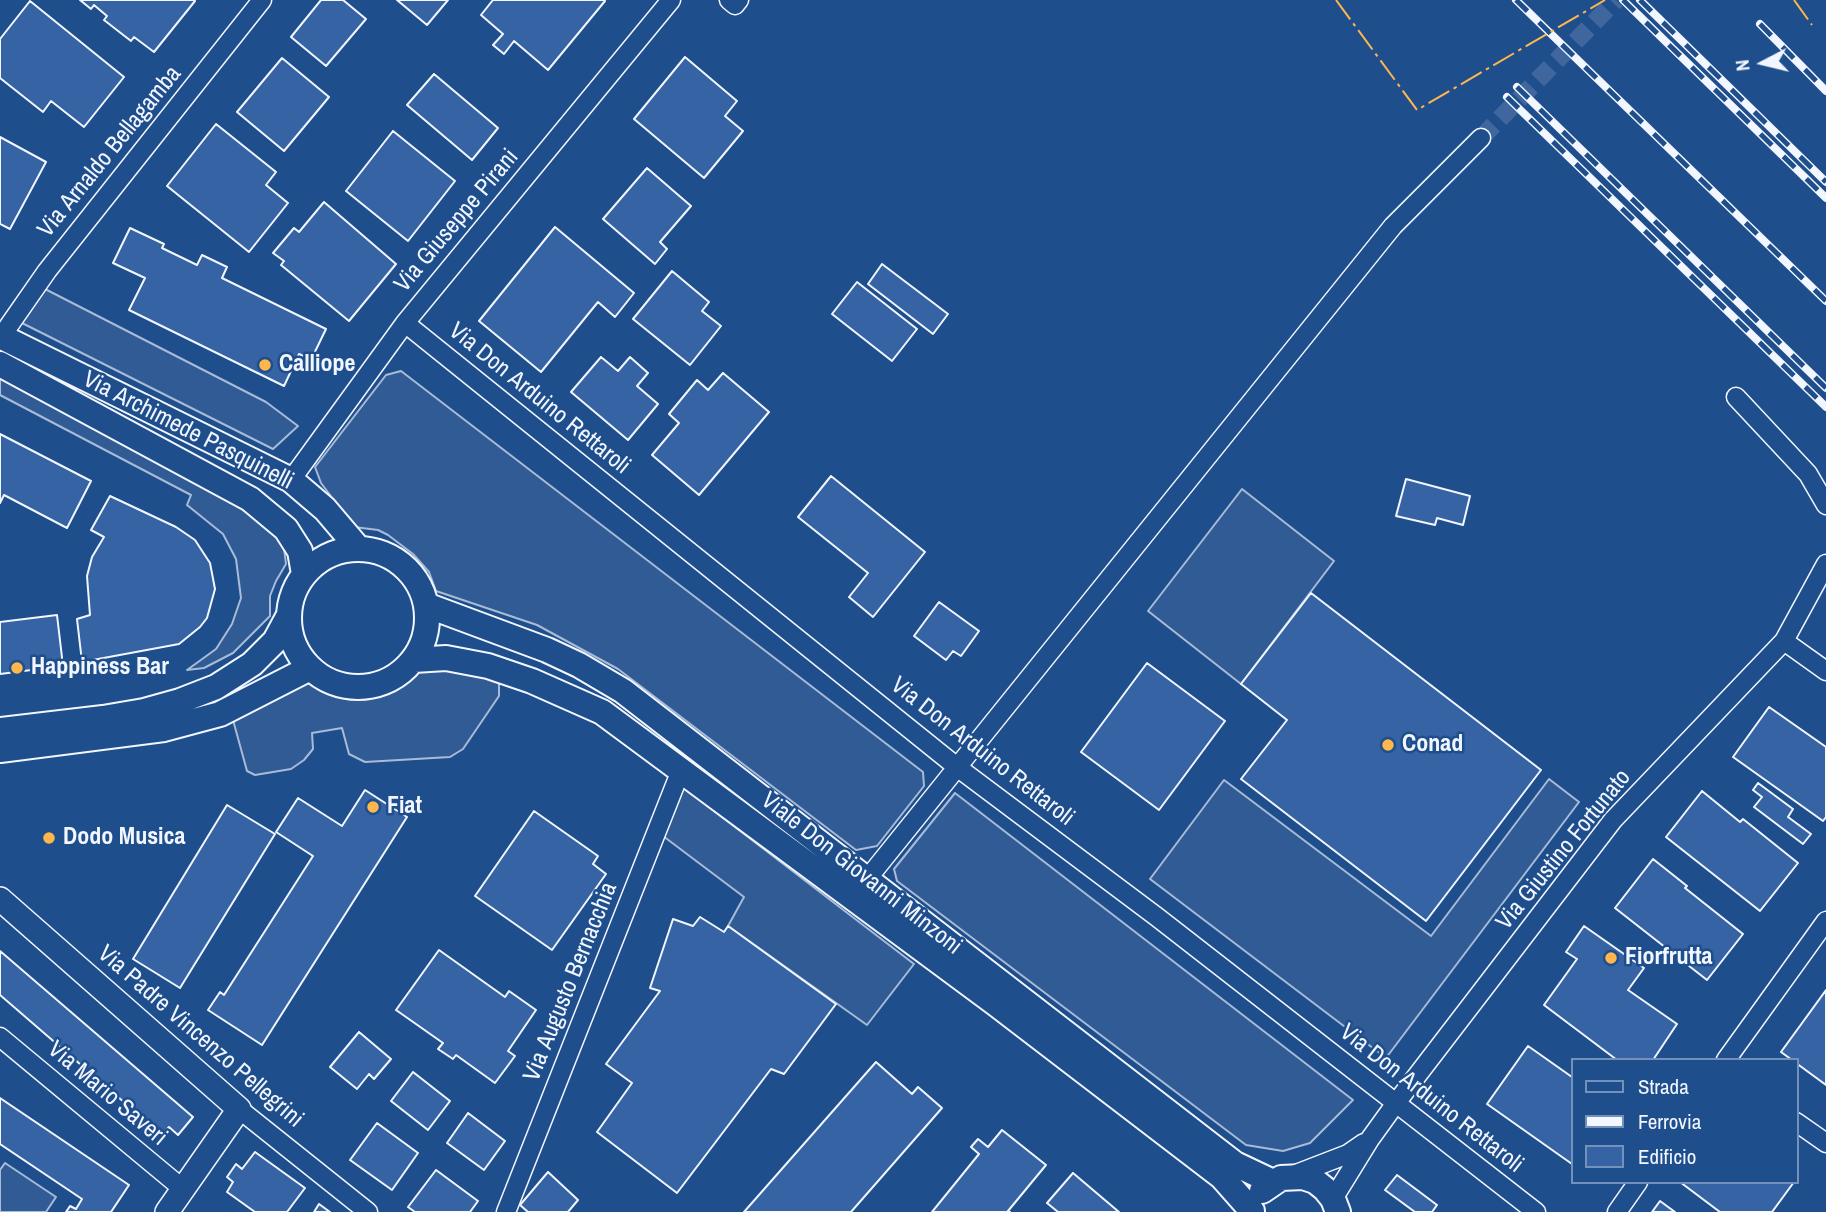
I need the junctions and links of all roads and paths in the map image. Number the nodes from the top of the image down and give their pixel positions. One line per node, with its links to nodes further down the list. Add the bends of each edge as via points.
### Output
1 (262, 0): 7 (street, Via Arnaldo Bellagamba, via 47,271)
2 (671, 0): 6 (street, Via Giuseppe Pirani)
3 (729, 0): 4 (street, via 735,5)
4 (739, 0)
5 (1481, 138): 23 (street, via 1394,226)
6 (405, 323): 10 (street, Via Giuseppe Pirani); 23 (street, Via Don Arduino Rettaroli)
7 (1, 337): 10 (main road, Via Archimede Pasquinelli)
8 (0, 364): 14 (main road, Via Archimede Pasquinelli, via 250,499 286,529 300,551)
9 (1736, 397): 11 (street, via 1808,474)
10 (291, 480): 12 (main road, Via Archimede Pasquinelli, via 325,509)
11 (1826, 505)
12 (359, 549): 14 (main road, via 329,555); 15 (main road, via 382,553 402,565 418,583)
13 (1826, 564): 17 (street, Via Giustino Fortunato)
14 (304, 574): 16 (main road)
15 (426, 605): 18 (main road, via 425,634); 25 (main road, Viale Don Giovanni Minzoni, via 547,650 623,691)
16 (288, 617): 19 (main road, via 293,645); 21 (main road, via 275,641 252,664 216,687 144,711)
17 (1784, 641): 20 (street); 30 (street, Via Giustino Fortunato, via 1613,820)
18 (414, 660): 19 (main road, via 397,676 375,686 352,688 329,682); 24 (main road, Viale Don Giovanni Minzoni, via 446,658 532,681 602,712)
19 (310, 668): 22 (main road, via 220,713 175,726)
20 (1826, 671)
21 (0, 730)
22 (0, 750)
23 (957, 767): 25 (street); 30 (street, Via Don Arduino Rettaroli)
24 (681, 770): 39 (main road, Viale Don Giovanni Minzoni, via 1222,1177); 42 (street, Via Augusto Bernacchia)
25 (868, 878): 35 (main road, Viale Don Giovanni Minzoni, via 1235,1164)
26 (0, 899): 31 (street, Via Padre Vincenzo Pellegrini)
27 (1826, 920): 29 (street)
28 (0, 1037): 37 (street, Via Mario Saveri)
29 (1727, 1058)
30 (1396, 1103): 33 (street, Via Giustino Fortunato); 43 (street, Via Don Arduino Rettaroli)
31 (239, 1109): 37 (street); 41 (street, Via Padre Vincenzo Pellegrini)
32 (1798, 1123): 34 (street)
33 (1370, 1139): 35 (street, Via Giustino Fortunato, via 1348,1154); 38 (street, Via Giustino Fortunato)
34 (1826, 1143)
35 (1282, 1179): 38 (main road, Viale Don Giovanni Minzoni, via 1315,1181); 39 (main road, Viale Don Giovanni Minzoni, via 1256,1199)
36 (1637, 1184): 44 (street)
37 (183, 1189): 40 (street)
38 (1335, 1205)
39 (1252, 1211)
40 (167, 1212)
41 (368, 1212)
42 (506, 1212)
43 (1536, 1212)
44 (1616, 1212)

